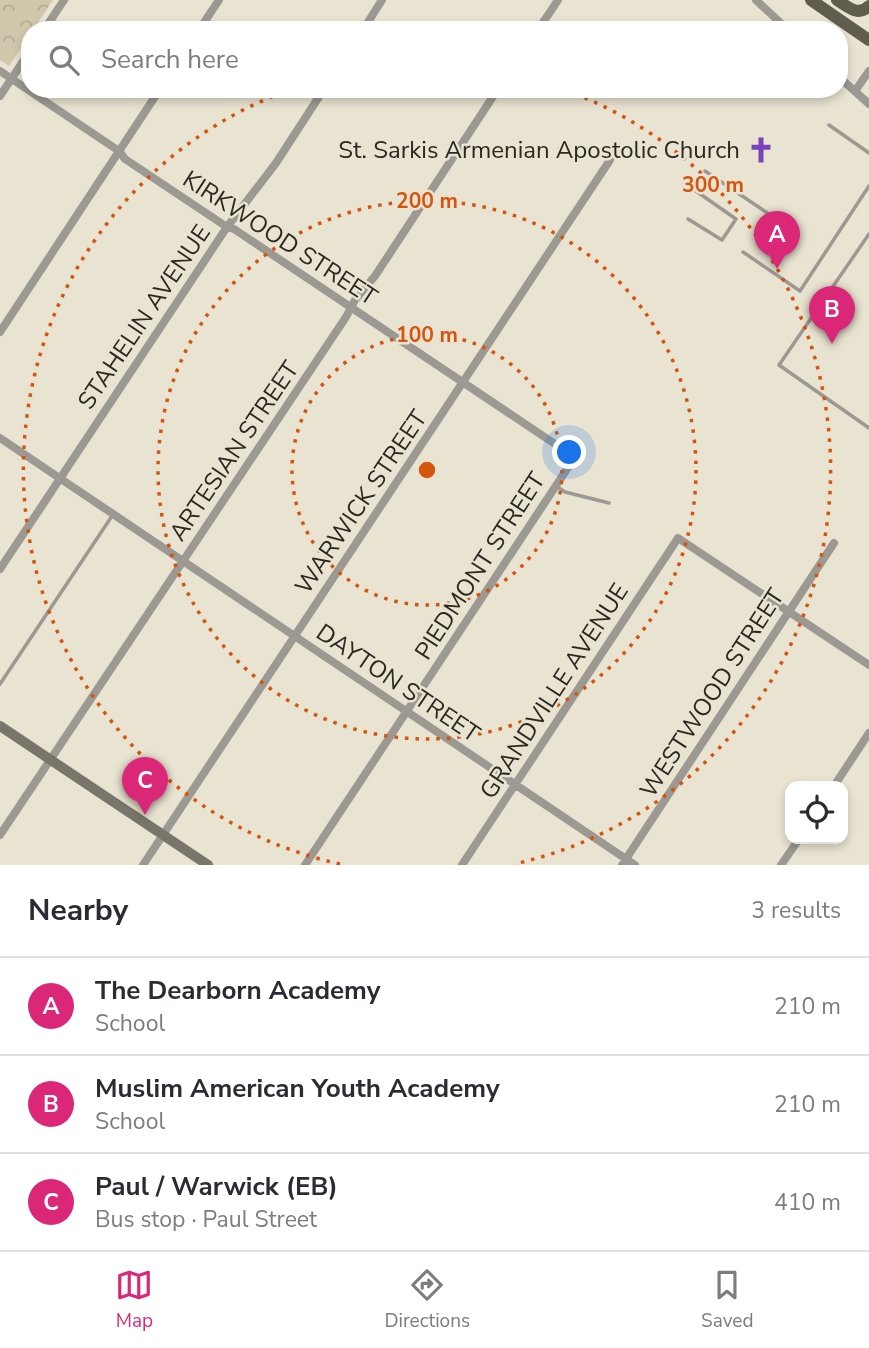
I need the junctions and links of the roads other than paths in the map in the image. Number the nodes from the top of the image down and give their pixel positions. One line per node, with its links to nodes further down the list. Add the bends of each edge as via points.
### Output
1 (64, 0): 9 (street)
2 (219, 0): 10 (street)
3 (382, 0): 11 (street)
4 (558, 0): 12 (street)
5 (756, 0): 13 (street)
6 (811, 0): 14 (main road)
7 (837, 0): 8 (main road, via 858,12)
8 (869, 6)
9 (50, 21)
10 (205, 21)
11 (369, 21)
12 (544, 21)
13 (778, 21)
14 (842, 21)
15 (848, 25): 16 (main road)
16 (865, 37): 17 (main road)
17 (869, 46)
18 (21, 64): 21 (street)
19 (0, 71): 21 (street, KIRKWOOD STREET)
20 (869, 71): 24 (street)
21 (11, 79): 23 (street, KIRKWOOD STREET); 25 (street)
22 (848, 85): 24 (street)
23 (21, 86)
24 (855, 91): 30 (street)
25 (0, 96)
26 (40, 98): 32 (street, KIRKWOOD STREET)
27 (154, 98): 32 (street)
28 (318, 98): 40 (street, STAHELIN AVENUE)
29 (492, 98): 43 (street, ARTESIAN STREET)
30 (869, 104)
31 (829, 125): 33 (lane)
32 (119, 151): 40 (street, KIRKWOOD STREET); 44 (street)
33 (869, 153)
34 (610, 160): 45 (street, WARWICK STREET)
35 (705, 171): 38 (lane)
36 (869, 186): 42 (lane, via 800,291)
37 (693, 189): 39 (lane, via 736,219 722,240)
38 (769, 214)
39 (688, 219)
40 (227, 227): 43 (street, KIRKWOOD STREET); 49 (street, STAHELIN AVENUE)
41 (869, 234): 46 (lane, via 779,365)
42 (743, 252)
43 (351, 308): 45 (street, KIRKWOOD STREET); 54 (street, ARTESIAN STREET)
44 (0, 332)
45 (463, 383): 48 (street, KIRKWOOD STREET, via 564,450); 57 (street, WARWICK STREET)
46 (869, 428)
47 (0, 438): 49 (street, DAYTON STREET)
48 (571, 463): 50 (street, PIEDMONT STREET)
49 (60, 478): 52 (street, DAYTON STREET); 55 (street, STAHELIN AVENUE)
50 (556, 486): 51 (lane); 60 (street, PIEDMONT STREET)
51 (610, 503)
52 (113, 514): 54 (street, DAYTON STREET); 59 (lane)
53 (834, 543): 56 (street, WESTWOOD STREET)
54 (184, 562): 57 (street, DAYTON STREET); 63 (street, ARTESIAN STREET)
55 (0, 569)
56 (788, 612): 58 (street); 65 (street, GRANDVILLE AVENUE, via 678,538); 69 (street, WESTWOOD STREET)
57 (295, 637): 60 (street, DAYTON STREET); 67 (street, WARWICK STREET)
58 (869, 665)
59 (0, 684)
60 (407, 712): 65 (street, DAYTON STREET); 72 (street, PIEDMONT STREET)
61 (0, 726): 63 (street)
62 (869, 733): 64 (street)
63 (50, 760): 66 (street, ARTESIAN STREET); 67 (street)
64 (837, 781)
65 (514, 785): 69 (street, DAYTON STREET); 73 (street, GRANDVILLE AVENUE)
66 (0, 835)
67 (163, 835): 70 (street, WARWICK STREET); 71 (street)
68 (796, 844): 75 (street)
69 (624, 862): 74 (street, DAYTON STREET)
70 (143, 865)
71 (208, 865)
72 (305, 865)
73 (462, 865)
74 (635, 865)
75 (781, 865)

